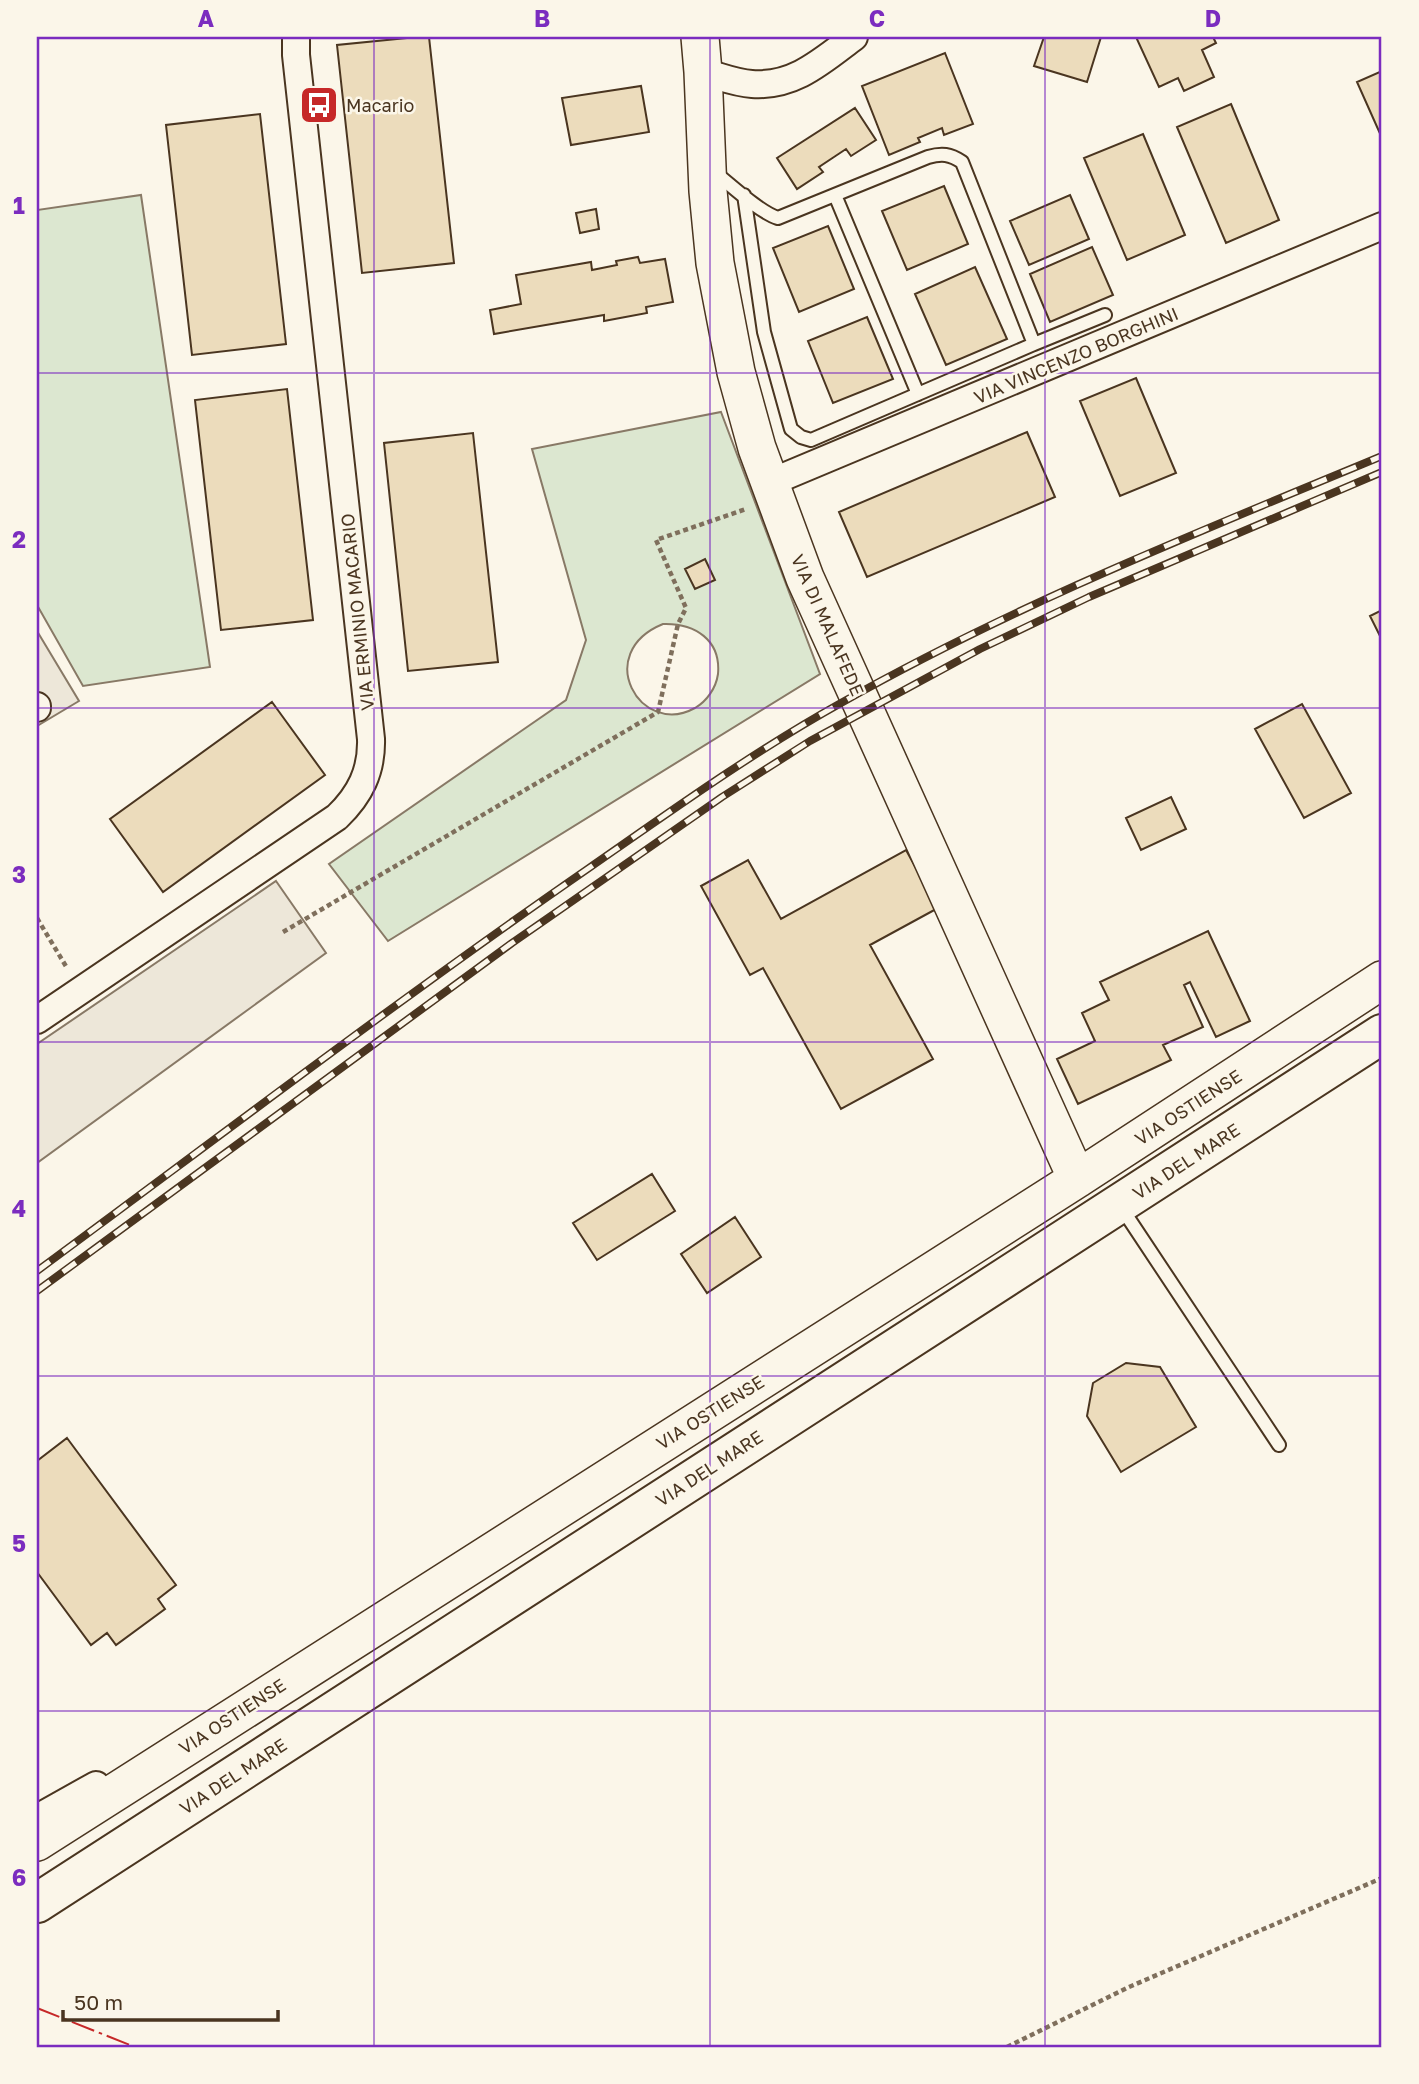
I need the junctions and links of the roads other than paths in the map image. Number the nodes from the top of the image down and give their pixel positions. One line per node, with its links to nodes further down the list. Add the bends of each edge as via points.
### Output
1 (296, 37): 13 (street, VIA ERMINIO MACARIO, via 370,761 362,786 337,817)
2 (854, 37): 3 (street, via 786,81 750,84)
3 (701, 54): 4 (main road, VIA DI MALAFEDE)
4 (706, 166): 5 (lane); 11 (main road, VIA DI MALAFEDE, via 722,305 741,394)
5 (744, 195): 6 (lane, via 778,218); 10 (lane, via 764,332 791,429 811,440)
6 (835, 195): 9 (lane, via 941,154 962,162); 10 (lane)
7 (1382, 226): 11 (street, VIA VINCENZO BORGHINI)
8 (1105, 315): 9 (lane)
9 (1034, 344): 10 (lane)
10 (918, 394)
11 (772, 491): 15 (main road, VIA DI MALAFEDE, via 825,624)
12 (1382, 980): 15 (main road, VIA OSTIENSE)
13 (37, 1020)
14 (1382, 1034): 16 (main road, VIA DEL MARE)
15 (1077, 1179): 18 (main road, VIA OSTIENSE)
16 (1119, 1204): 17 (lane); 21 (main road, VIA DEL MARE)
17 (1279, 1445)
18 (294, 1677): 19 (street); 20 (main road, VIA OSTIENSE)
19 (37, 1818)
20 (37, 1842)
21 (37, 1903)

